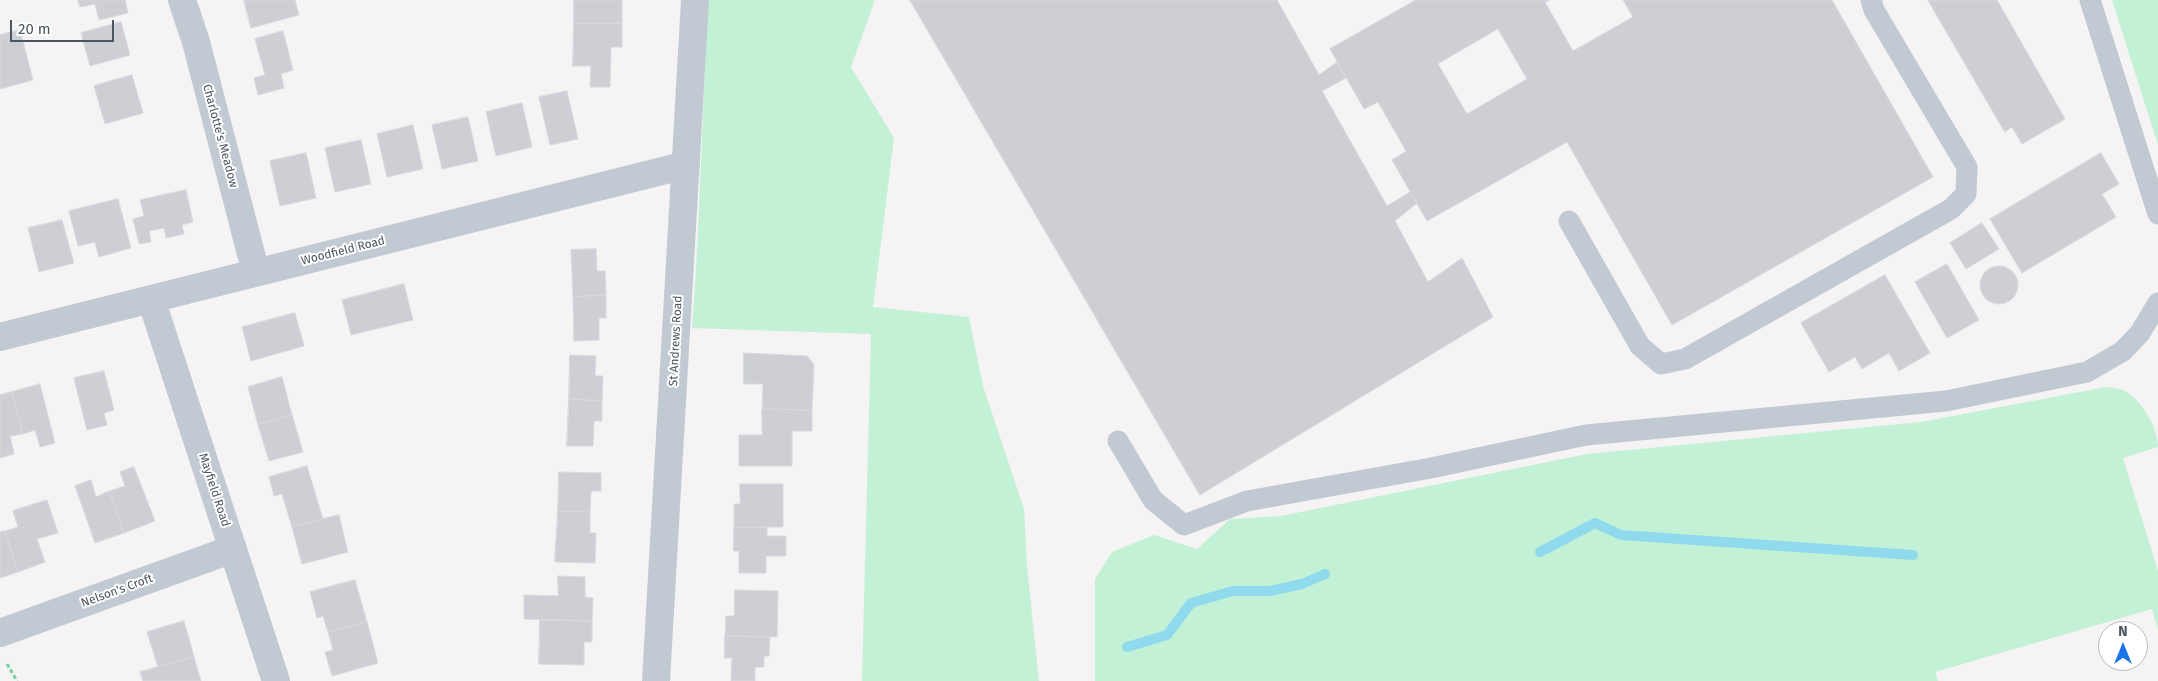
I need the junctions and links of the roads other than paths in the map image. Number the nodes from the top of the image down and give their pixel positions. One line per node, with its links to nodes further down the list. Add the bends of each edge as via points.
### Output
1 (182, 0): 8 (street, Charlotte's Meadow, via 196,42)
2 (695, 0): 5 (street, St Andrews Road)
3 (1871, 0): 7 (lane, via 1967,167 1966,194 1951,209 1685,359 1661,364 1640,346)
4 (2090, 0): 6 (lane)
5 (686, 165): 8 (street, Woodfield Road); 16 (street, St Andrews Road)
6 (2158, 214)
7 (1569, 221)
8 (256, 273): 9 (street, Woodfield Road)
9 (152, 300): 11 (street, Woodfield Road); 13 (street, Mayfield Road)
10 (2158, 303): 12 (lane, via 2140,333 2122,352 2087,372 1946,401 1586,435 1430,468 1247,501 1184,525 1153,500)
11 (0, 337)
12 (1118, 440)
13 (233, 549): 14 (street, Nelson's Croft); 15 (street, Mayfield Road)
14 (0, 633)
15 (276, 681)
16 (656, 681)

